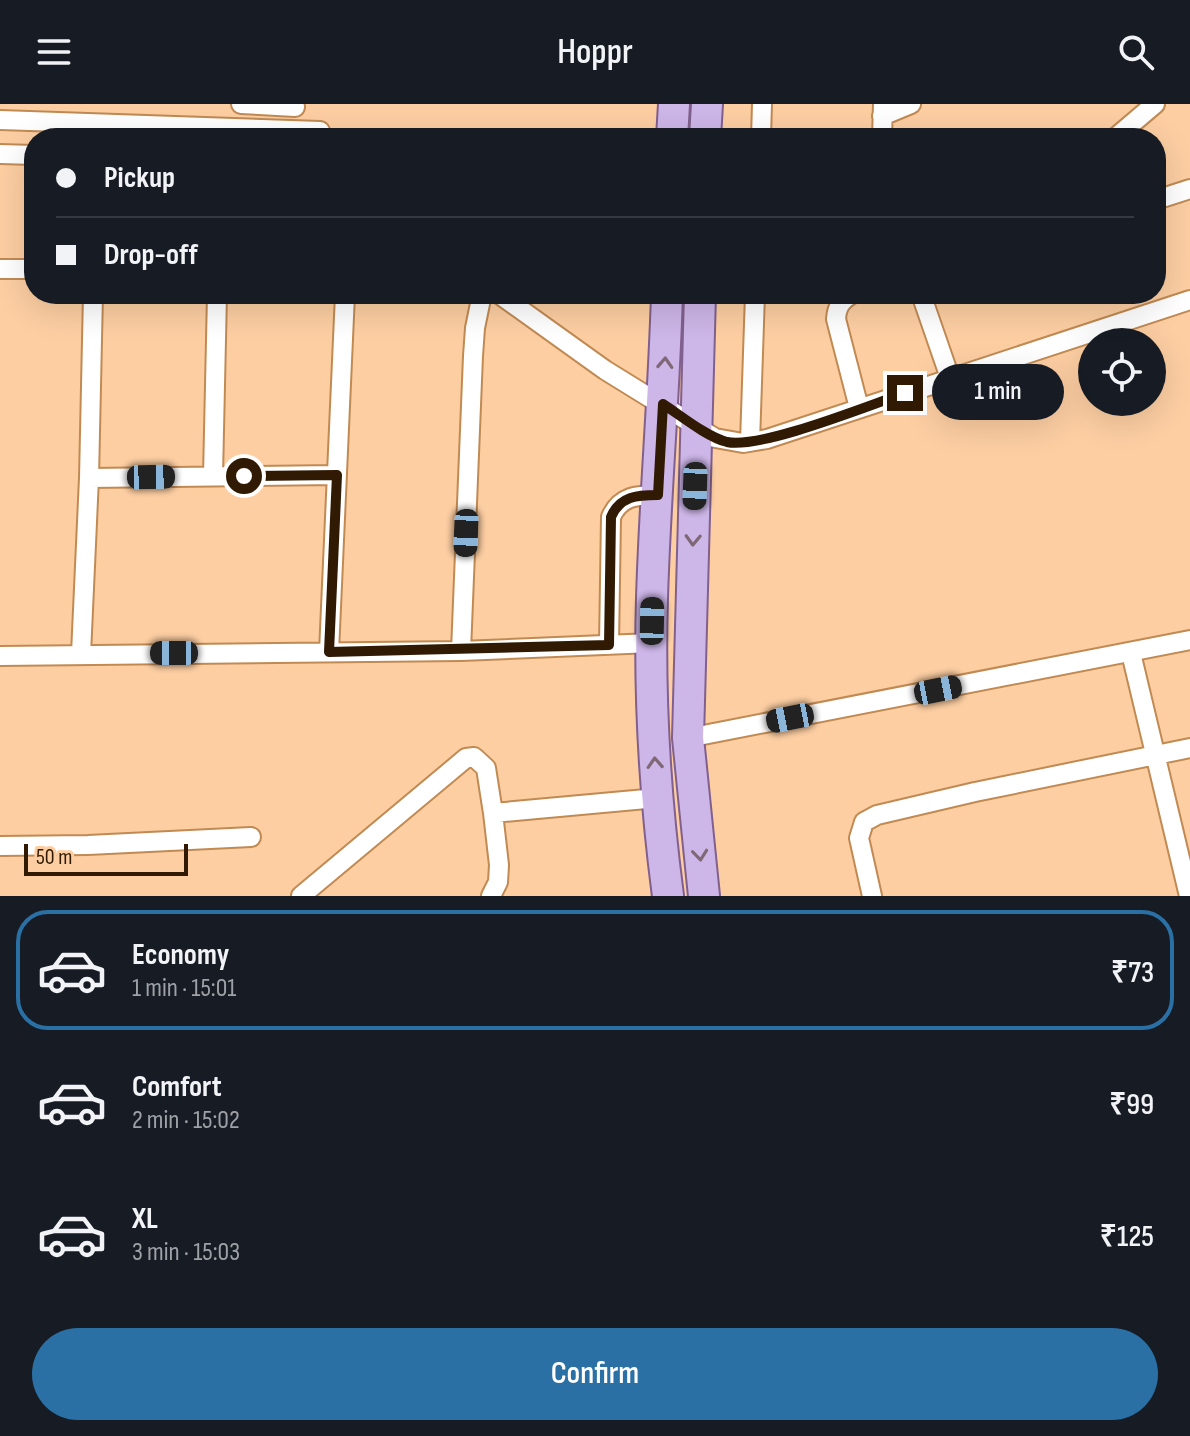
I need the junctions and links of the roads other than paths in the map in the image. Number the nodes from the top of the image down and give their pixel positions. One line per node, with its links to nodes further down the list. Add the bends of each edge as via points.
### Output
1 (241, 104): 7 (street)
2 (674, 104): 12 (main road)
3 (707, 104): 13 (main road)
4 (762, 104): 14 (street)
5 (911, 104): 8 (street)
6 (1155, 104): 15 (street)
7 (293, 106): 11 (street)
8 (883, 110)
9 (0, 120): 10 (street)
10 (131, 128)
11 (316, 128)
12 (673, 128)
13 (706, 128)
14 (761, 128)
15 (1127, 128)
16 (0, 154): 17 (street)
17 (24, 155)
18 (1190, 189): 19 (street)
19 (1166, 197)
20 (0, 269): 21 (street)
21 (24, 269)
22 (1190, 300): 33 (street)
23 (93, 304): 40 (street)
24 (217, 304): 39 (street)
25 (345, 304): 38 (street)
26 (480, 304): 45 (street)
27 (513, 304): 34 (street)
28 (667, 304): 34 (main road, one-way to 28)
29 (700, 304): 36 (main road)
30 (754, 304): 37 (street)
31 (839, 304): 35 (street, via 836,319)
32 (924, 304): 33 (street)
33 (950, 378): 35 (street)
34 (663, 404): 36 (street); 41 (main road)
35 (859, 408): 37 (street)
36 (698, 426): 37 (street, via 715,438); 50 (main road, one-way to 50)
37 (740, 442)
38 (337, 475): 39 (street); 46 (street)
39 (213, 476): 40 (street)
40 (89, 478): 48 (street)
41 (658, 495): 43 (main road); 44 (street, via 625,499 611,517)
42 (1190, 640): 47 (street)
43 (652, 643): 44 (street); 53 (main road, one-way to 43)
44 (609, 645): 45 (street)
45 (461, 651): 46 (street)
46 (329, 652): 48 (street)
47 (1131, 653): 50 (street); 52 (street)
48 (81, 654): 49 (street)
49 (0, 656)
50 (699, 736): 60 (main road, one-way to 60)
51 (1190, 748): 52 (street)
52 (1155, 755): 61 (street, via 877,815 864,822 859,838); 62 (street)
53 (657, 798): 54 (street); 59 (main road)
54 (493, 813): 57 (street, via 486,768 474,757 466,758); 58 (street, via 499,865)
55 (251, 837): 56 (street)
56 (0, 846)
57 (301, 896)
58 (491, 896)
59 (668, 896)
60 (704, 896)
61 (872, 896)
62 (1189, 896)

